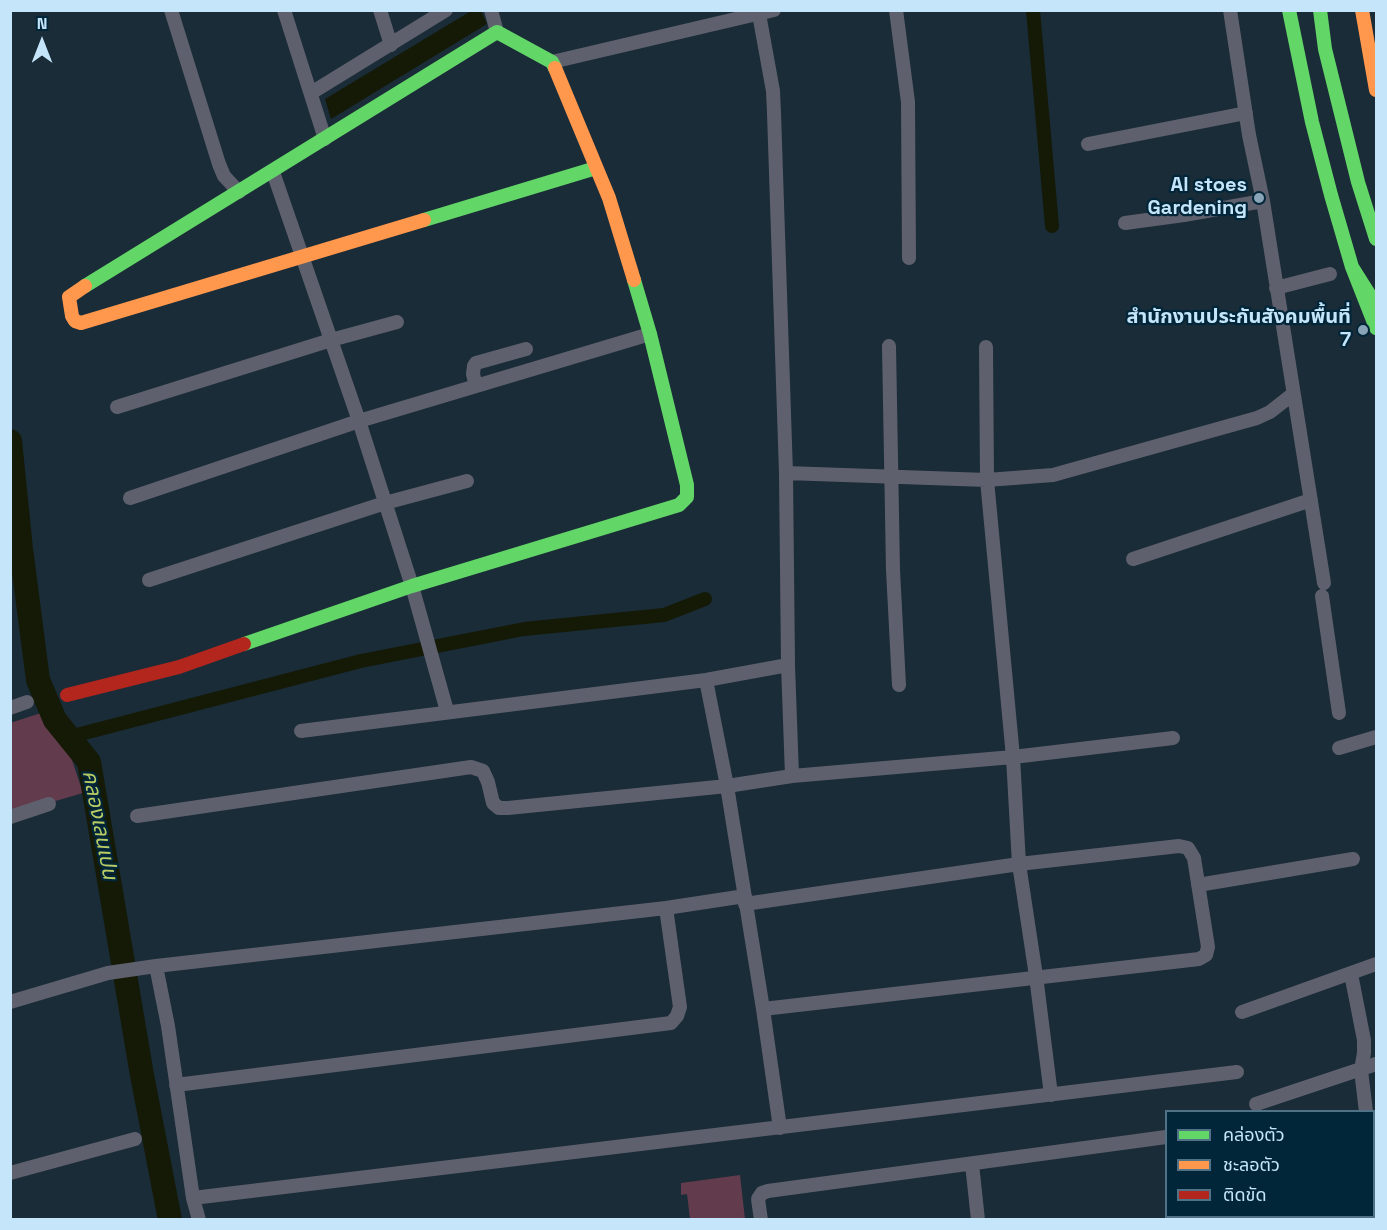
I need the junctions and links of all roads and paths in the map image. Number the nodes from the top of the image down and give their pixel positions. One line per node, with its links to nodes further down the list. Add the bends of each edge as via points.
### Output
1 (171, 10): 23 (street, via 219,164)
2 (284, 10): 17 (street)
3 (380, 10): 14 (street)
4 (446, 10): 14 (street)
5 (491, 10): 13 (street)
6 (774, 10): 12 (street)
7 (896, 10): 28 (street, via 908,102)
8 (1230, 10): 18 (street)
9 (1289, 10): 29 (main road, via 1312,122)
10 (1320, 10): 26 (main road, via 1325,49 1358,182)
11 (1362, 10): 16 (main road)
12 (759, 14): 15 (street); 44 (street, via 773,91)
13 (497, 32): 15 (main road); 19 (main road)
14 (391, 45): 17 (street)
15 (552, 62): 21 (main road)
16 (1377, 90)
17 (311, 93): 19 (street)
18 (1246, 113): 20 (street); 24 (street)
19 (325, 139): 22 (main road)
20 (1088, 144)
21 (596, 168): 27 (main road); 35 (main road, via 609,198)
22 (273, 172): 23 (main road); 27 (street)
23 (239, 192): 27 (main road, via 73,293 69,303 75,321 81,323)
24 (1263, 201): 25 (street); 31 (street)
25 (1125, 223)
26 (1377, 239)
27 (303, 255): 36 (street)
28 (909, 258)
29 (1352, 267): 32 (main road); 34 (main road)
30 (1330, 274): 31 (street)
31 (1276, 288): 41 (street)
32 (1377, 305)
33 (397, 321): 36 (street)
34 (1377, 328)
35 (650, 334): 40 (street); 53 (main road, via 687,486 687,497 680,505)
36 (331, 340): 42 (street); 43 (street)
37 (889, 346): 45 (street)
38 (986, 347): 46 (street)
39 (526, 349): 40 (street, via 476,363)
40 (476, 386): 43 (street)
41 (1293, 394): 46 (street, via 1257,418 1076,469 1053,475); 49 (street)
42 (117, 407)
43 (359, 421): 48 (street); 50 (street)
44 (786, 473): 45 (street); 54 (street)
45 (890, 476): 46 (street); 56 (street)
46 (987, 480): 66 (street)
47 (466, 481): 50 (street)
48 (130, 498)
49 (1311, 500): 51 (street); 61 (street)
50 (385, 503): 52 (street); 53 (street)
51 (1133, 559)
52 (149, 580)
53 (412, 586): 57 (main road, via 179,667); 60 (street)
54 (788, 665): 55 (street); 67 (street)
55 (706, 680): 60 (street); 68 (street)
56 (899, 684)
57 (67, 695)
58 (27, 702): 59 (street)
59 (10, 708)
60 (447, 711): 62 (street)
61 (1339, 713)
62 (301, 731)
63 (1377, 737): 65 (street)
64 (1173, 738): 66 (street)
65 (1339, 748)
66 (1012, 757): 67 (street); 73 (street)
67 (792, 776): 68 (street)
68 (727, 786): 70 (street, via 499,808 493,804 483,771 471,767); 75 (street)
69 (50, 804): 71 (street)
70 (137, 816)
71 (10, 817)
72 (1353, 859): 74 (street)
73 (1019, 864): 74 (street, via 1179,846 1188,848 1194,858); 75 (street); 80 (street)
74 (1198, 885): 80 (street, via 1208,947 1199,960)
75 (745, 900): 76 (street); 82 (street)
76 (666, 908): 78 (street); 87 (street, via 680,1007 671,1023)
77 (1377, 964): 79 (street)
78 (150, 967): 81 (street, via 108,974); 87 (street, via 168,1026)
79 (1351, 974): 83 (street); 85 (street, via 1364,1040)
80 (1036, 976): 82 (street); 88 (street)
81 (10, 1002)
82 (763, 1009): 91 (street)
83 (1242, 1012)
84 (1377, 1064): 85 (street)
85 (1361, 1070): 89 (street); 90 (street)
86 (1237, 1072): 88 (street)
87 (176, 1085): 96 (street)
88 (1051, 1095): 91 (street)
89 (1256, 1104)
90 (1366, 1110)
91 (780, 1128): 96 (street)
92 (1165, 1137): 94 (street)
93 (135, 1139): 95 (street)
94 (972, 1164): 98 (street, via 768,1191 758,1198); 99 (street)
95 (10, 1173)
96 (193, 1198): 97 (street)
97 (199, 1220)
98 (761, 1220)
99 (978, 1220)

